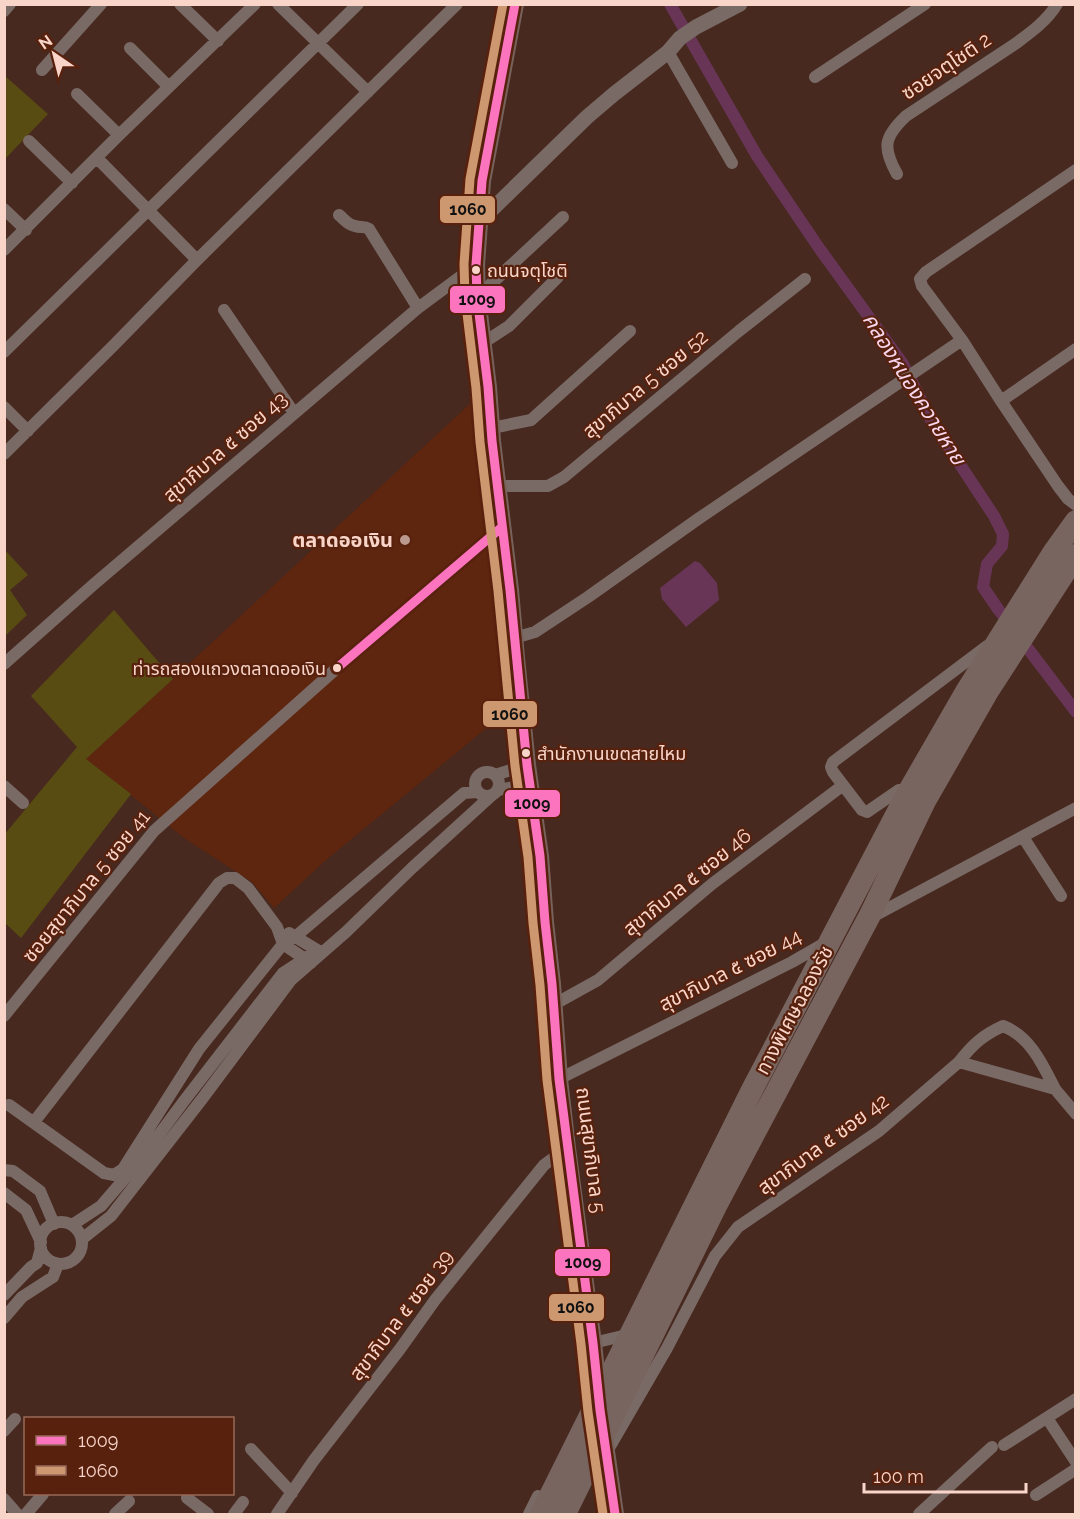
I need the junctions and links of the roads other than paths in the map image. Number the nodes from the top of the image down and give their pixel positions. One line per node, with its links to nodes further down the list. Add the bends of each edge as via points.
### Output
1 (10, 4): 12 (street)
2 (101, 4): 17 (street)
3 (180, 4): 13 (street)
4 (255, 4): 13 (street)
5 (278, 4): 14 (street)
6 (358, 4): 14 (street)
7 (457, 4): 20 (street)
8 (740, 4): 16 (street, via 696,27)
9 (925, 4): 18 (street)
10 (1057, 4): 27 (street, ซอยจตุโชติ 2, via 1046,19 1015,44 893,128 886,150)
11 (513, 5): 33 (main road, ถนนสุขาภิบาล 5, via 482,181)
12 (4, 11)
13 (218, 41): 19 (street)
14 (319, 43): 20 (street); 30 (street)
15 (130, 48): 19 (street)
16 (668, 52): 25 (street); 33 (street, via 587,117)
17 (42, 70)
18 (815, 77)
19 (169, 87): 22 (street)
20 (368, 92): 36 (street)
21 (77, 94): 22 (street)
22 (119, 135): 24 (street)
23 (29, 141): 28 (street)
24 (97, 158): 28 (street); 30 (street)
25 (732, 163)
26 (1076, 170): 44 (street, via 920,279)
27 (897, 174)
28 (72, 183): 34 (street)
29 (4, 209): 34 (street)
30 (149, 211): 36 (street); 47 (street)
31 (339, 214): 41 (street, via 348,224 369,229)
32 (563, 217): 40 (street)
33 (479, 222): 37 (main road, ถนนสุขาภิบาล 5)
34 (26, 230): 35 (street)
35 (4, 250)
36 (197, 260): 52 (street)
37 (476, 265): 40 (main road, ถนนสุขาภิบาล 5); 41 (street, สุขาภิบาล ๕ ซอย 43)
38 (558, 277): 45 (street, via 509,326)
39 (805, 279): 54 (street, สุขาภิบาล 5 ซอย 52, via 564,477 548,486)
40 (477, 297): 45 (main road, ถนนสุขาภิบาล 5)
41 (418, 308): 50 (street, สุขาภิบาล ๕ ซอย 43)
42 (224, 310): 50 (street)
43 (630, 331): 51 (street, via 531,420)
44 (962, 340): 48 (street); 59 (street, via 535,632)
45 (483, 343): 51 (main road, ถนนสุขาภิบาล 5)
46 (1076, 349): 48 (street)
47 (4, 352)
48 (1001, 401): 55 (street, via 1058,486)
49 (4, 407): 52 (street)
50 (294, 413): 61 (street, สุขาภิบาล ๕ ซอย 43)
51 (492, 428): 54 (main road, ถนนสุขาภิบาล 5)
52 (28, 431): 53 (street)
53 (4, 454)
54 (498, 486): 57 (main road, ถนนสุขาภิบาล 5)
55 (1076, 505)
56 (1076, 521): 123 (highway, ทางพิเศษฉลองรัช, bridge, via 974,680 907,794 752,1090)
57 (502, 527): 59 (main road, ถนนสุขาภิบาล 5); 80 (street, ซอยสุขาภิบาล 5 ซอย 41, via 153,831)
58 (1076, 555): 124 (highway, ทางพิเศษฉลองรัช, bridge, via 988,691 925,801 870,915 717,1204)
59 (514, 638): 62 (main road, ถนนสุขาภิบาล 5)
60 (987, 646): 66 (street, via 833,762 831,768)
61 (4, 664)
62 (527, 765): 63 (street); 64 (main road, ถนนสุขาภิบาล 5)
63 (495, 775): 68 (street, via 484,772 477,777); 69 (street, via 499,782)
64 (530, 784): 69 (street); 79 (main road, ถนนสุขาภิบาล 5)
65 (4, 786): 70 (street)
66 (842, 786): 67 (street, via 867,812); 79 (street, สุขาภิบาล ๕ ซอย 46, via 712,884 598,980)
67 (899, 790)
68 (477, 792): 69 (street, via 484,796); 75 (street, via 464,793)
69 (495, 793): 77 (street, via 346,932)
70 (23, 803)
71 (1076, 808): 72 (street, สุขาภิบาล ๕ ซอย 44)
72 (1023, 837): 73 (street); 82 (street, สุขาภิบาล ๕ ซอย 44, via 792,962)
73 (1061, 896)
74 (277, 927): 75 (street); 76 (street); 86 (street, via 248,888 235,878 219,883)
75 (295, 937): 76 (street); 77 (street)
76 (283, 944): 78 (street); 86 (street, via 199,1049 123,1169 114,1174 104,1173)
77 (319, 951): 78 (street)
78 (308, 961): 91 (street, via 283,973 138,1163 101,1206); 92 (street, via 111,1216)
79 (553, 1005): 82 (main road, ถนนสุขาภิบาล 5)
80 (4, 1016)
81 (959, 1062): 83 (street); 83 (street, สุขาภิบาล ๕ ซอย 42, via 988,1033 1003,1026 1014,1030 1040,1058); 97 (street, สุขาภิบาล ๕ ซอย 42, via 879,1131 738,1227 715,1256)
82 (559, 1078): 87 (main road, ถนนสุขาภิบาล 5)
83 (1055, 1089): 85 (street)
84 (9, 1105): 86 (street)
85 (1076, 1114)
86 (34, 1122)
87 (567, 1148): 99 (main road, ถนนสุขาภิบาล 5); 109 (street, สุขาภิบาล ๕ ซอย 39, via 544,1164 496,1223)
88 (4, 1170): 90 (street, via 13,1171 40,1191)
89 (4, 1193): 93 (street, via 26,1210)
90 (54, 1224): 91 (street); 93 (street, via 45,1231)
91 (72, 1225): 92 (street)
92 (82, 1239): 94 (street, via 78,1256 69,1263)
93 (41, 1245): 94 (street, via 46,1258); 95 (street, via 37,1263)
94 (58, 1264): 96 (street, via 53,1277)
95 (8, 1291): 96 (street)
96 (22, 1297): 98 (street)
97 (685, 1313): 99 (street, via 643,1331); 106 (street, สุขาภิบาล ๕ ซอย 42)
98 (4, 1318)
99 (593, 1343): 101 (main road, ถนนสุขาภิบาล 5)
100 (1076, 1399): 102 (street)
101 (600, 1410): 106 (main road, ถนนสุขาภิบาล 5); 122 (street, via 575,1428)
102 (1047, 1418): 107 (street); 126 (street, via 998,1446)
103 (15, 1419): 104 (street)
104 (4, 1431)
105 (251, 1449): 109 (street)
106 (607, 1452): 125 (main road, ถนนสุขาภิบาล 5)
107 (1076, 1461)
108 (1076, 1469): 111 (street)
109 (292, 1493): 121 (street, สุขาภิบาล ๕ ซอย 39)
110 (42, 1495): 117 (street)
111 (1036, 1495)
112 (187, 1498): 119 (street)
113 (4, 1499): 116 (street)
114 (129, 1501): 118 (street)
115 (243, 1502): 120 (street)
116 (17, 1515)
117 (26, 1515)
118 (115, 1515)
119 (208, 1515)
120 (234, 1515)
121 (277, 1515)
122 (528, 1515)
123 (541, 1515)
124 (565, 1515)
125 (615, 1515)
126 (919, 1515)

